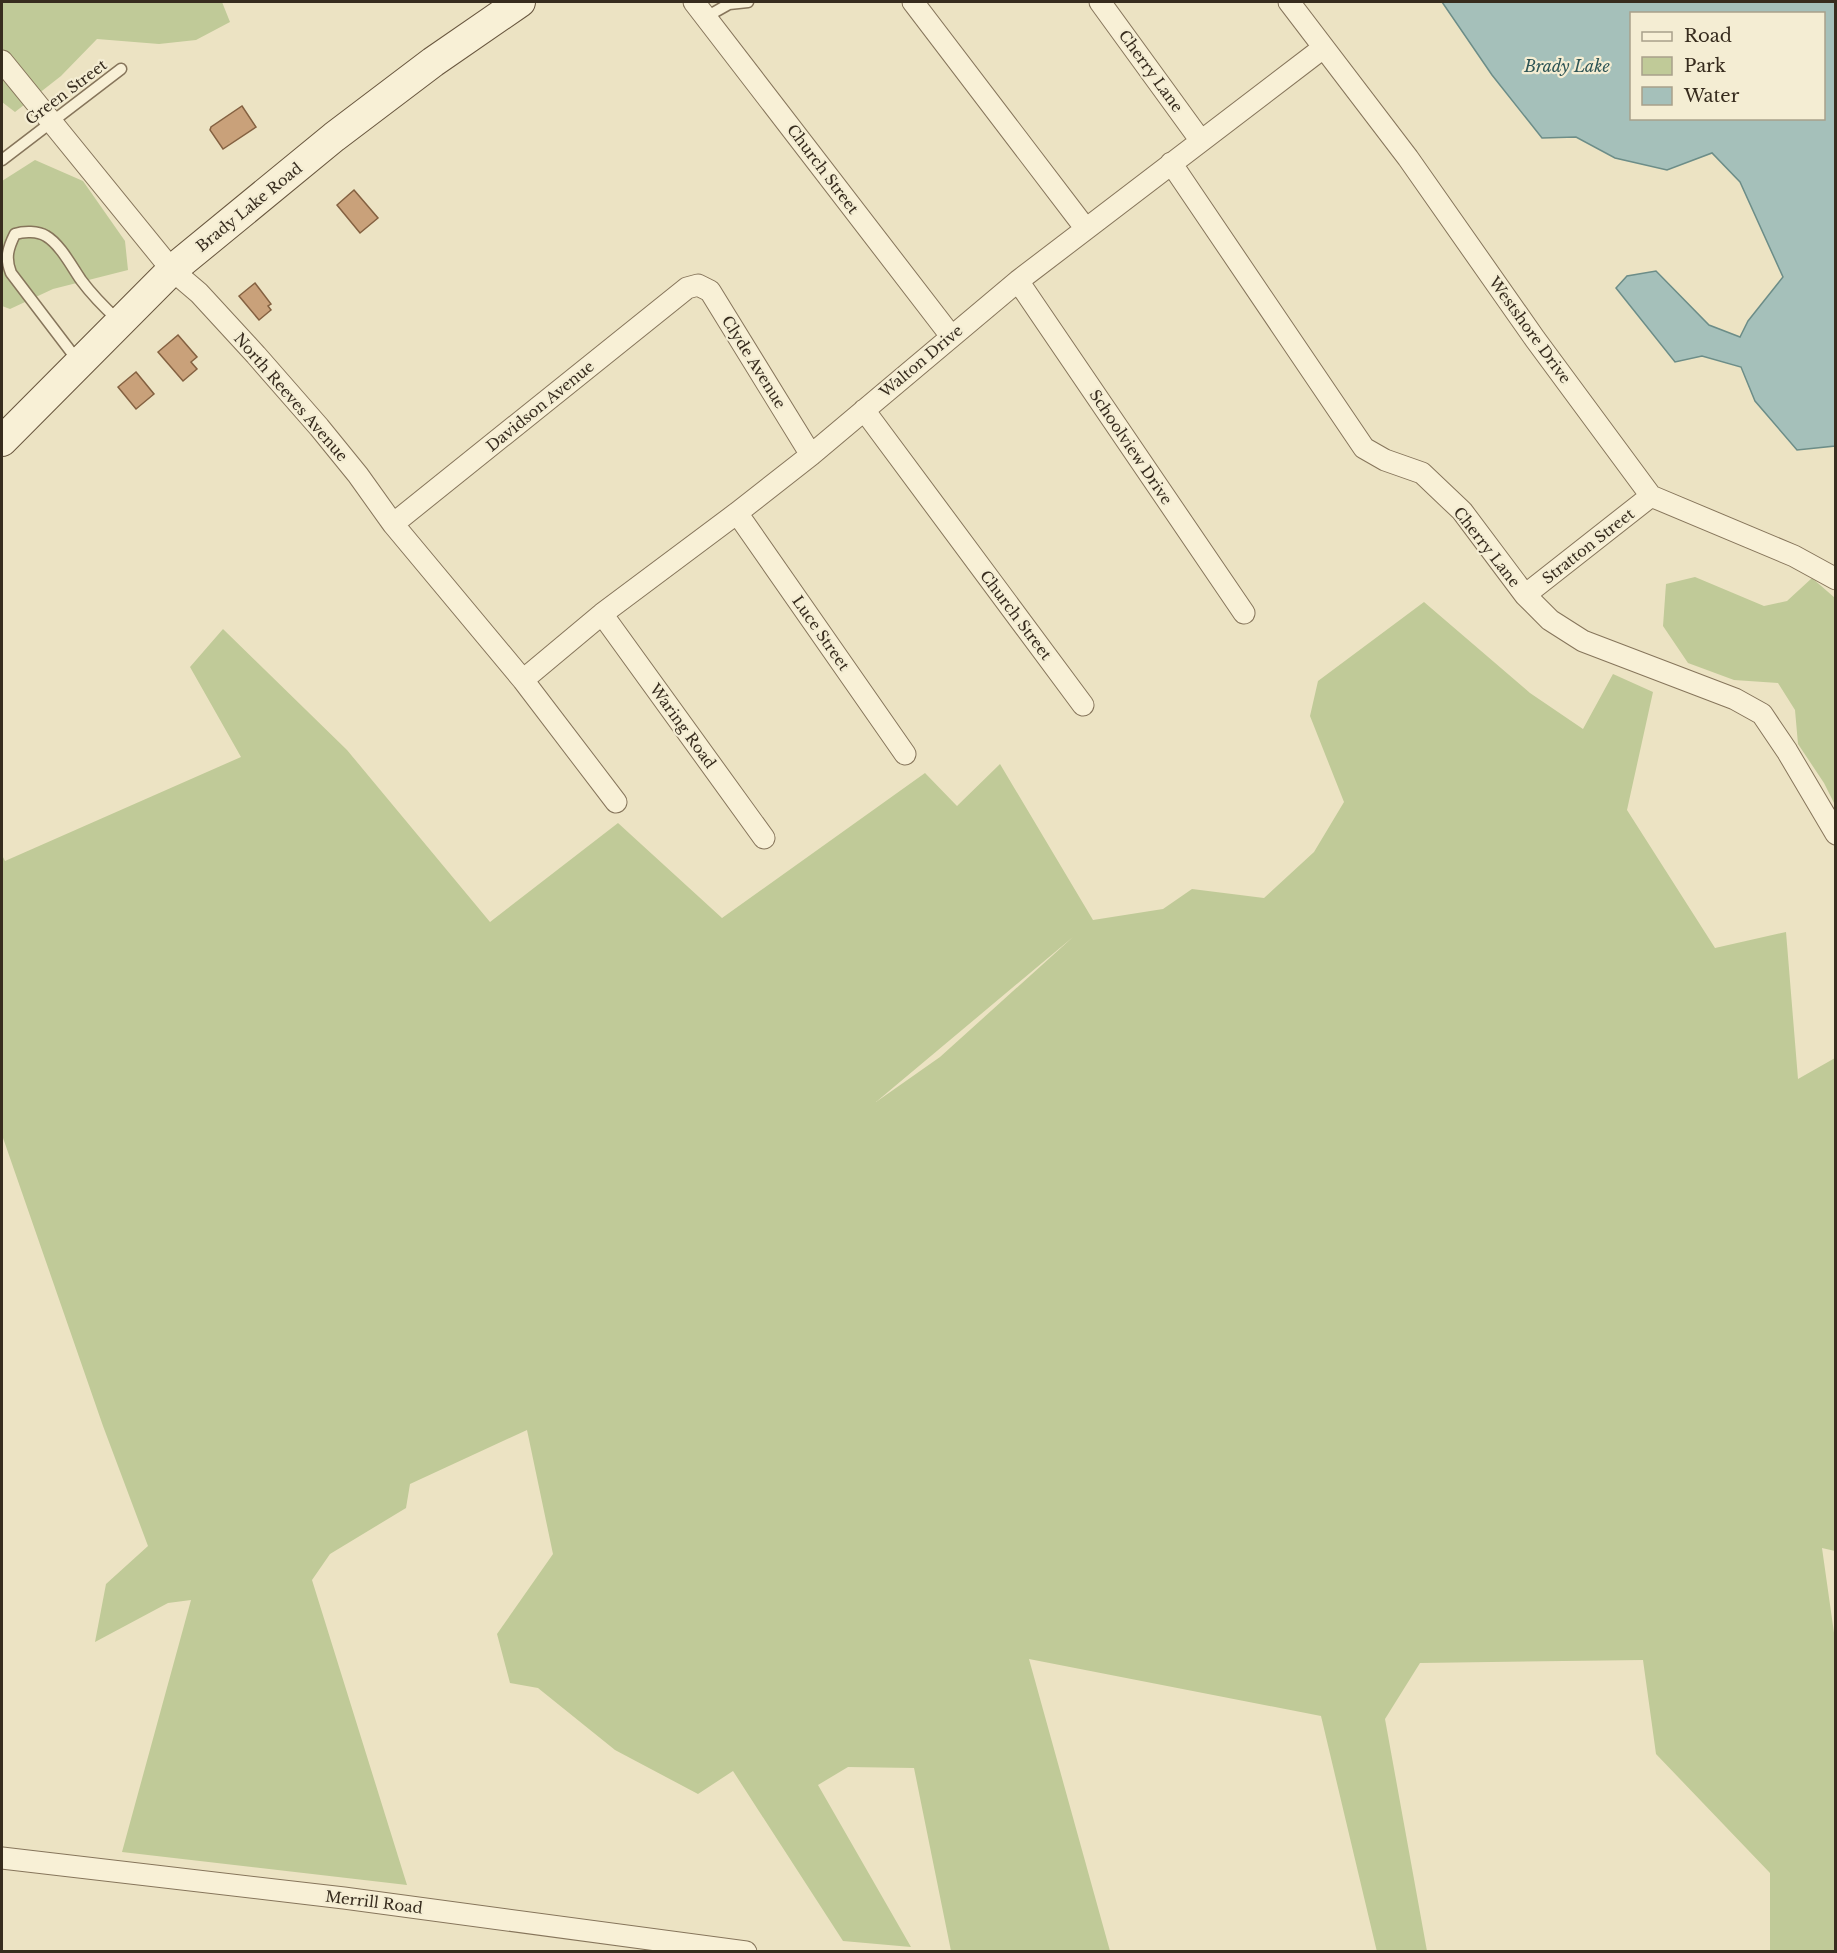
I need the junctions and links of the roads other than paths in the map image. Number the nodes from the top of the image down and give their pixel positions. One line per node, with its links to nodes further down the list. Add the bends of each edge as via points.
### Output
1 (748, 2): 6 (lane)
2 (914, 2): 14 (street)
3 (1100, 2): 11 (street, Cherry Lane)
4 (1289, 2): 7 (street, Westshore Drive)
5 (516, 3): 15 (street, Brady Lake Road, via 334,137)
6 (700, 9): 19 (street, Church Street)
7 (1323, 48): 11 (street, Walton Drive); 24 (street, Westshore Drive, via 1408,158)
8 (2, 61): 10 (street, North Reeves Avenue)
9 (120, 69): 10 (lane, Green Street)
10 (52, 121): 12 (lane, Green Street); 15 (street, North Reeves Avenue)
11 (1201, 141): 13 (street, Walton Drive)
12 (2, 160)
13 (1172, 163): 14 (street, Walton Drive); 28 (street, Cherry Lane, via 1364,448 1422,473 1462,511)
14 (1086, 229): 16 (street, Walton Drive)
15 (172, 270): 18 (street, Brady Lake Road); 26 (street, North Reeves Avenue, via 199,293 272,373 358,475)
16 (1018, 281): 19 (street, Walton Drive); 29 (street, Schoolview Drive)
17 (687, 288): 23 (street, Clyde Avenue, via 698,285 710,291); 26 (street, Davidson Avenue)
18 (121, 322): 20 (street, Brady Lake Road); 20 (lane, via 46,236 15,234 7,254 11,273)
19 (951, 336): 21 (street, Walton Drive)
20 (80, 363): 22 (street, Brady Lake Road)
21 (864, 410): 23 (street, Walton Drive); 32 (street, Church Street)
22 (2, 441)
23 (811, 455): 25 (street, Walton Drive)
24 (1651, 496): 27 (street, via 1794,556); 28 (street, Stratton Street)
25 (737, 513): 30 (street, Walton Drive); 33 (street, Luce Street)
26 (393, 524): 31 (street, North Reeves Avenue)
27 (1836, 579)
28 (1525, 595): 35 (street, Cherry Lane, via 1551,620 1583,641 1735,699 1762,714)
29 (1244, 613)
30 (602, 614): 31 (street, Walton Drive); 36 (street, Waring Road)
31 (523, 680): 34 (street, North Reeves Avenue)
32 (1083, 705)
33 (905, 754)
34 (616, 802)
35 (1836, 834)
36 (764, 838)
37 (2, 1858): 38 (street, Merrill Road, via 355,1899)
38 (746, 1952)

